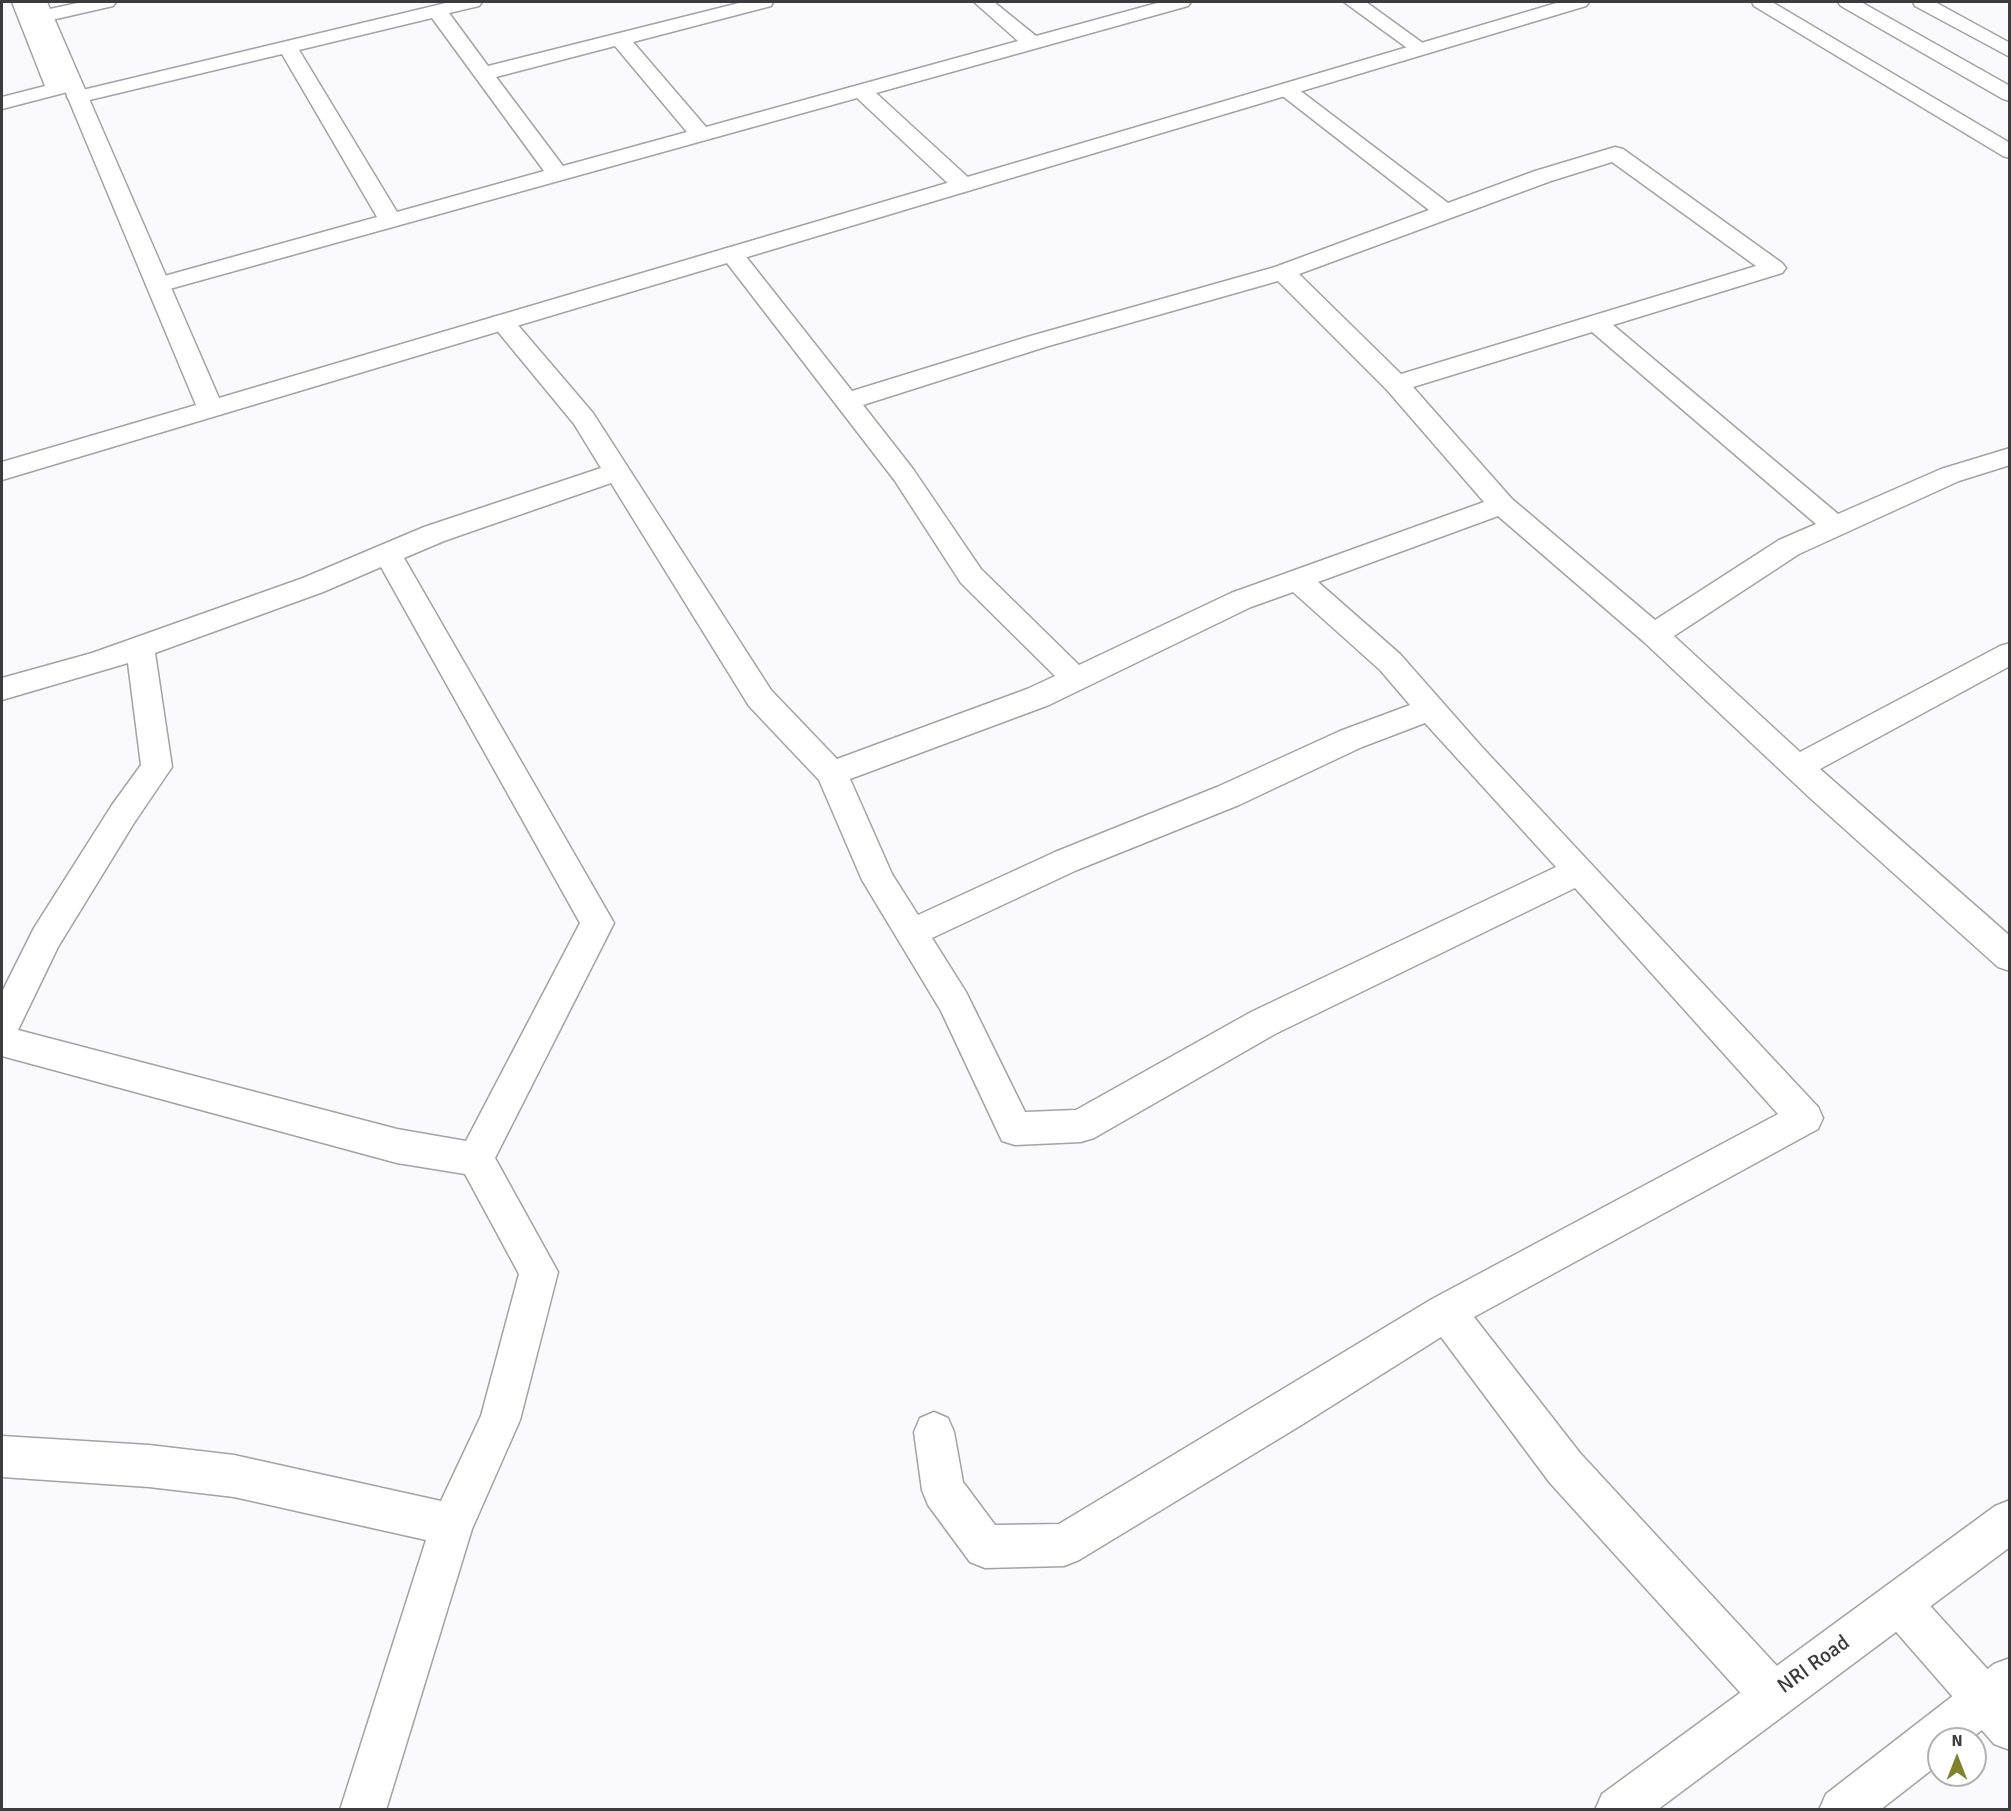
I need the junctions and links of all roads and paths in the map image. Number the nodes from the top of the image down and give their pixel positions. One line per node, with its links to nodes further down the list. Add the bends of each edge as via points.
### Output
1 (21, 2): 23 (lane)
2 (106, 2): 13 (street)
3 (472, 2): 14 (street)
4 (764, 2): 15 (street)
5 (983, 2): 16 (street)
6 (1181, 2): 12 (street)
7 (1354, 2): 18 (street)
8 (1579, 2): 18 (street)
9 (1760, 2): 27 (lane)
10 (1848, 2): 24 (street)
11 (1922, 2): 19 (street)
12 (1153, 5): 16 (street)
13 (40, 9): 23 (street)
14 (436, 10): 17 (street); 20 (street)
15 (620, 39): 20 (street); 26 (street)
16 (1032, 43): 21 (street)
17 (287, 46): 23 (street); 31 (street)
18 (1421, 49): 22 (street)
19 (2010, 51)
20 (483, 74): 28 (street)
21 (861, 90): 26 (street); 29 (street)
22 (1287, 90): 29 (street); 30 (street)
23 (68, 91): 25 (lane); 34 (street)
24 (2010, 95)
25 (2, 103)
26 (701, 135): 28 (street)
27 (2010, 152)
28 (557, 174): 31 (street)
29 (963, 185): 32 (street)
30 (1445, 212): 33 (street); 36 (street, via 1615,154 1774,268)
31 (391, 221): 34 (street)
32 (732, 254): 35 (street); 38 (street)
33 (1283, 272): 37 (street); 38 (street, via 1036,342)
34 (158, 285): 39 (street)
35 (502, 322): 39 (street); 42 (street, via 584,419)
36 (1597, 324): 37 (street); 44 (street)
37 (1396, 384): 43 (street)
38 (846, 402): 50 (street, via 904,475 971,576)
39 (211, 409): 41 (street)
40 (2010, 456): 44 (street, via 1950,475)
41 (2, 471)
42 (616, 472): 45 (street); 54 (street, via 760,698)
43 (1502, 504): 46 (street); 47 (street)
44 (1835, 526): 47 (street, via 1789,547)
45 (387, 554): 48 (street); 60 (street, via 597,923)
46 (1298, 580): 50 (street, via 1241,600); 52 (street, via 1390,662)
47 (1654, 635): 53 (street)
48 (140, 647): 51 (street); 58 (street, via 157,767 46,938)
49 (2010, 653): 53 (street)
50 (1076, 679): 54 (street, via 1038,697)
51 (2, 688)
52 (1431, 709): 55 (street); 56 (street, via 1351,739 1228,796 1066,861)
53 (1798, 767): 57 (street)
54 (832, 773): 56 (street, via 878,880)
55 (1579, 871): 56 (street, via 1263,1023 1081,1126 1015,1129 954,1002); 61 (street, via 1805,1118)
56 (911, 933)
57 (2010, 957)
58 (2, 1026)
59 (2, 1041): 60 (street, via 397,1146)
60 (476, 1159): 65 (street, via 538,1272 500,1420)
61 (1446, 1312): 62 (street, via 1064,1545 985,1547 943,1490); 67 (street, via 1565,1467)
62 (934, 1432)
63 (2, 1456): 65 (street, via 234,1476)
64 (2010, 1521): 66 (street, NRI Road)
65 (452, 1525): 69 (street)
66 (1899, 1603): 67 (street, NRI Road); 68 (street)
67 (1773, 1695): 70 (street, NRI Road)
68 (2001, 1702): 71 (street)
69 (363, 1809)
70 (1618, 1809)
71 (1842, 1809)

